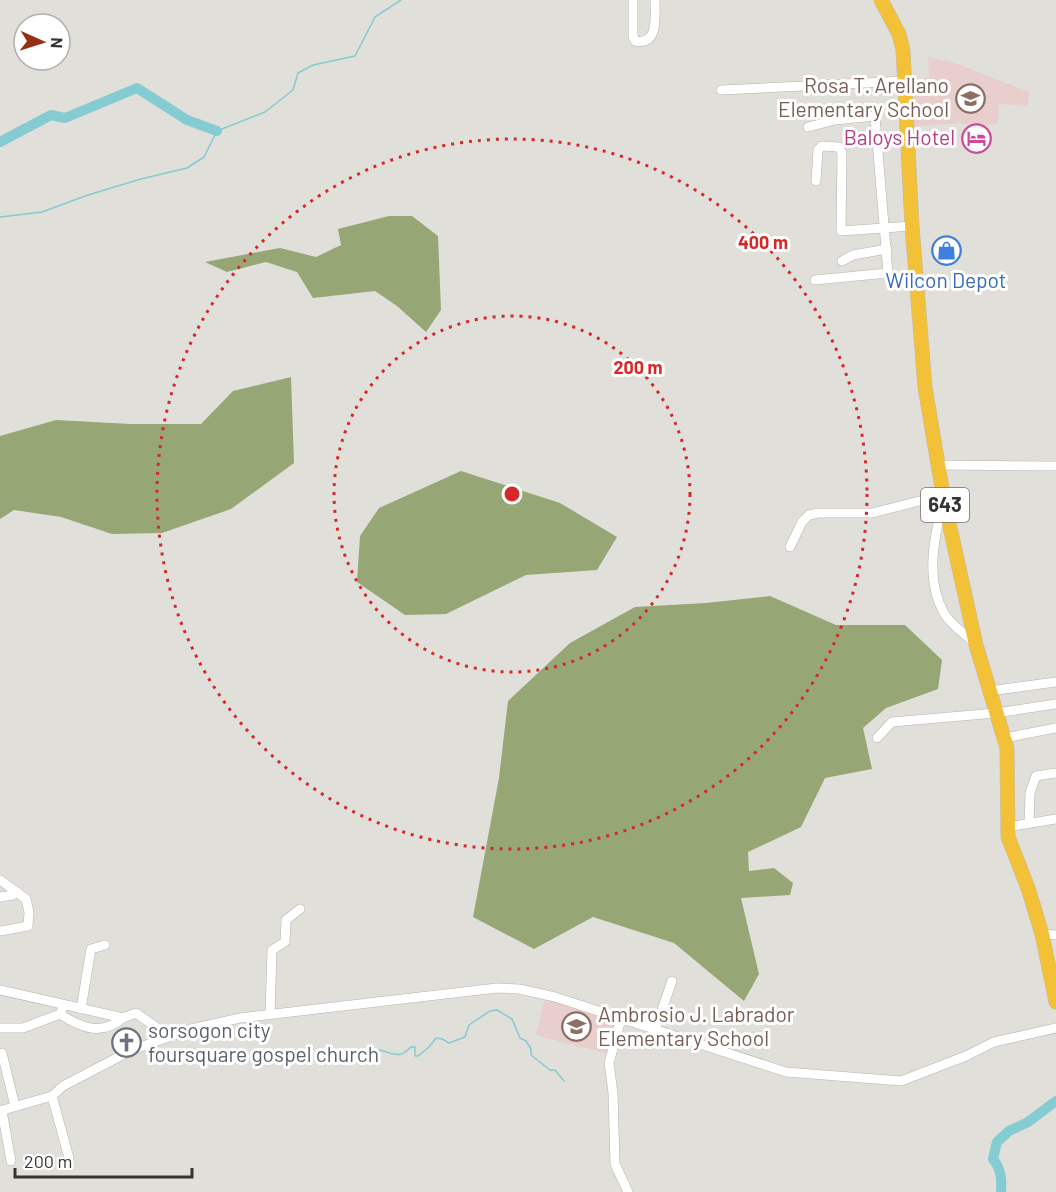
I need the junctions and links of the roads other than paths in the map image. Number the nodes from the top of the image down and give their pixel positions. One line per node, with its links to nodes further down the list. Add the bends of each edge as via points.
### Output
1 (633, 0): 2 (street, via 633,36 638,42 648,39 655,29)
2 (655, 0)
3 (881, 0): 4 (highway, 643, via 899,34)
4 (905, 81): 5 (street); 8 (highway, 643)
5 (721, 90)
6 (808, 127): 9 (street, via 875,116)
7 (816, 181): 9 (street, via 818,150 822,146 839,147 841,231)
8 (912, 226): 9 (street); 13 (highway, 643, via 925,387)
9 (886, 228): 10 (street)
10 (887, 249): 11 (street); 12 (street, via 888,273)
11 (842, 261)
12 (814, 280)
13 (938, 465): 14 (street); 15 (highway, 643)
14 (1056, 466)
15 (944, 497): 16 (street, via 872,513 809,515); 17 (highway, 643); 17 (street, via 934,536 934,582 944,615)
16 (790, 547)
17 (976, 645): 19 (highway, 643)
18 (1056, 682): 19 (street)
19 (989, 691): 21 (highway, 643)
20 (1056, 704): 21 (street)
21 (996, 713): 23 (street, via 892,722); 24 (highway, 643)
22 (1056, 728): 24 (street)
23 (877, 738)
24 (1004, 738): 28 (highway, 643)
25 (1056, 773): 27 (street, via 1036,776 1030,793)
26 (1056, 819): 27 (street)
27 (1029, 823): 28 (street)
28 (1007, 827): 34 (highway, 643)
29 (0, 880): 30 (street)
30 (17, 892): 31 (street); 33 (street, via 26,898 28,926)
31 (0, 897)
32 (300, 909): 41 (street, via 286,920 285,942 272,950)
33 (0, 931)
34 (1049, 934): 38 (highway, 643)
35 (105, 945): 39 (street, via 91,949)
36 (672, 981): 46 (street)
37 (0, 990): 40 (street)
38 (1056, 1002)
39 (81, 1009): 40 (street); 42 (street)
40 (62, 1010): 42 (street, via 84,1027 99,1029 114,1027); 44 (street, via 23,1029)
41 (270, 1014): 43 (street, via 497,988 555,997); 47 (street)
42 (124, 1017): 47 (street, via 136,1013)
43 (621, 1018): 46 (street); 54 (street, via 609,1063 615,1164)
44 (0, 1028)
45 (1056, 1028): 46 (street, via 994,1042 901,1081 786,1072)
46 (655, 1030)
47 (169, 1036): 49 (street, via 132,1050 63,1086)
48 (2, 1053): 50 (street)
49 (52, 1096): 50 (street); 52 (street)
50 (15, 1106): 51 (street)
51 (1, 1111): 53 (street)
52 (69, 1158)
53 (11, 1161)
54 (628, 1192)

